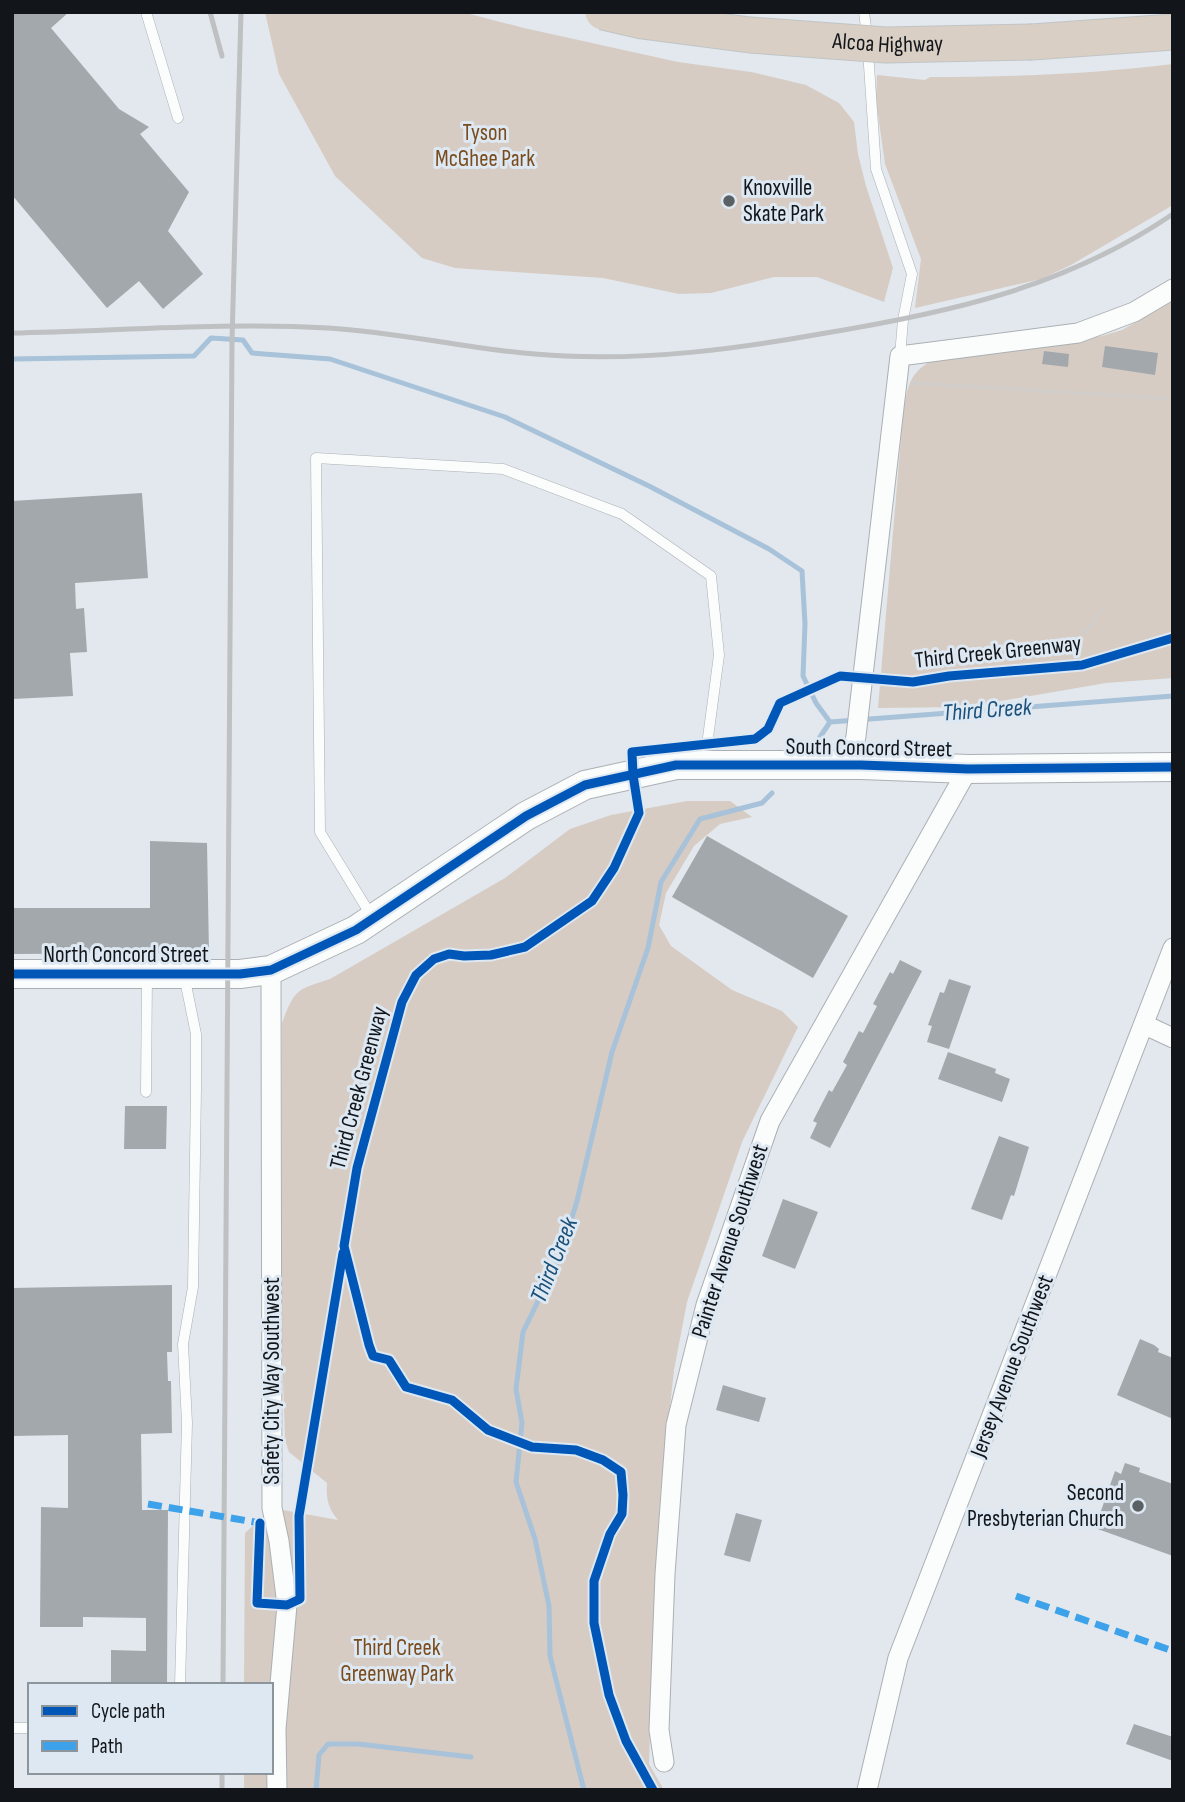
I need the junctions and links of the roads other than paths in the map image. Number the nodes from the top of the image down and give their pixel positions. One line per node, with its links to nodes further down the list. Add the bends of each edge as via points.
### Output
1 (146, 12): 5 (lane)
2 (603, 12): 4 (highway, Alcoa Highway, bridge, via 750,35 886,45 1032,42)
3 (864, 12): 7 (lane, via 876,169 912,274)
4 (1173, 32)
5 (178, 118)
6 (1173, 289): 7 (street, via 1135,312 1078,333)
7 (900, 356): 9 (street)
8 (707, 745): 12 (lane, via 719,656 711,576 622,514 503,469 316,458 320,832)
9 (850, 766): 11 (street, South Concord Street); 12 (street, South Concord Street, via 676,765 584,785 526,816)
10 (1173, 767): 11 (street, South Concord Street)
11 (968, 769): 23 (street, Painter Avenue Southwest, via 770,1121 706,1305 676,1425 660,1691)
12 (373, 919): 14 (street, South Concord Street)
13 (1173, 948): 19 (street, Jersey Avenue Southwest)
14 (271, 970): 18 (street, South Concord Street); 24 (street, Safety City Way Southwest, via 272,1508 287,1605 276,1729)
15 (12, 974): 16 (street, North Concord Street)
16 (147, 974): 17 (street, North Concord Street); 21 (lane)
17 (184, 974): 18 (street, North Concord Street); 22 (lane, via 196,1034 196,1089 193,1287 183,1344 187,1423)
18 (240, 974)
19 (1145, 1025): 20 (street); 25 (street, Jersey Avenue Southwest, via 898,1658)
20 (1173, 1038)
21 (146, 1092)
22 (180, 1683)
23 (664, 1762)
24 (277, 1790)
25 (867, 1790)

